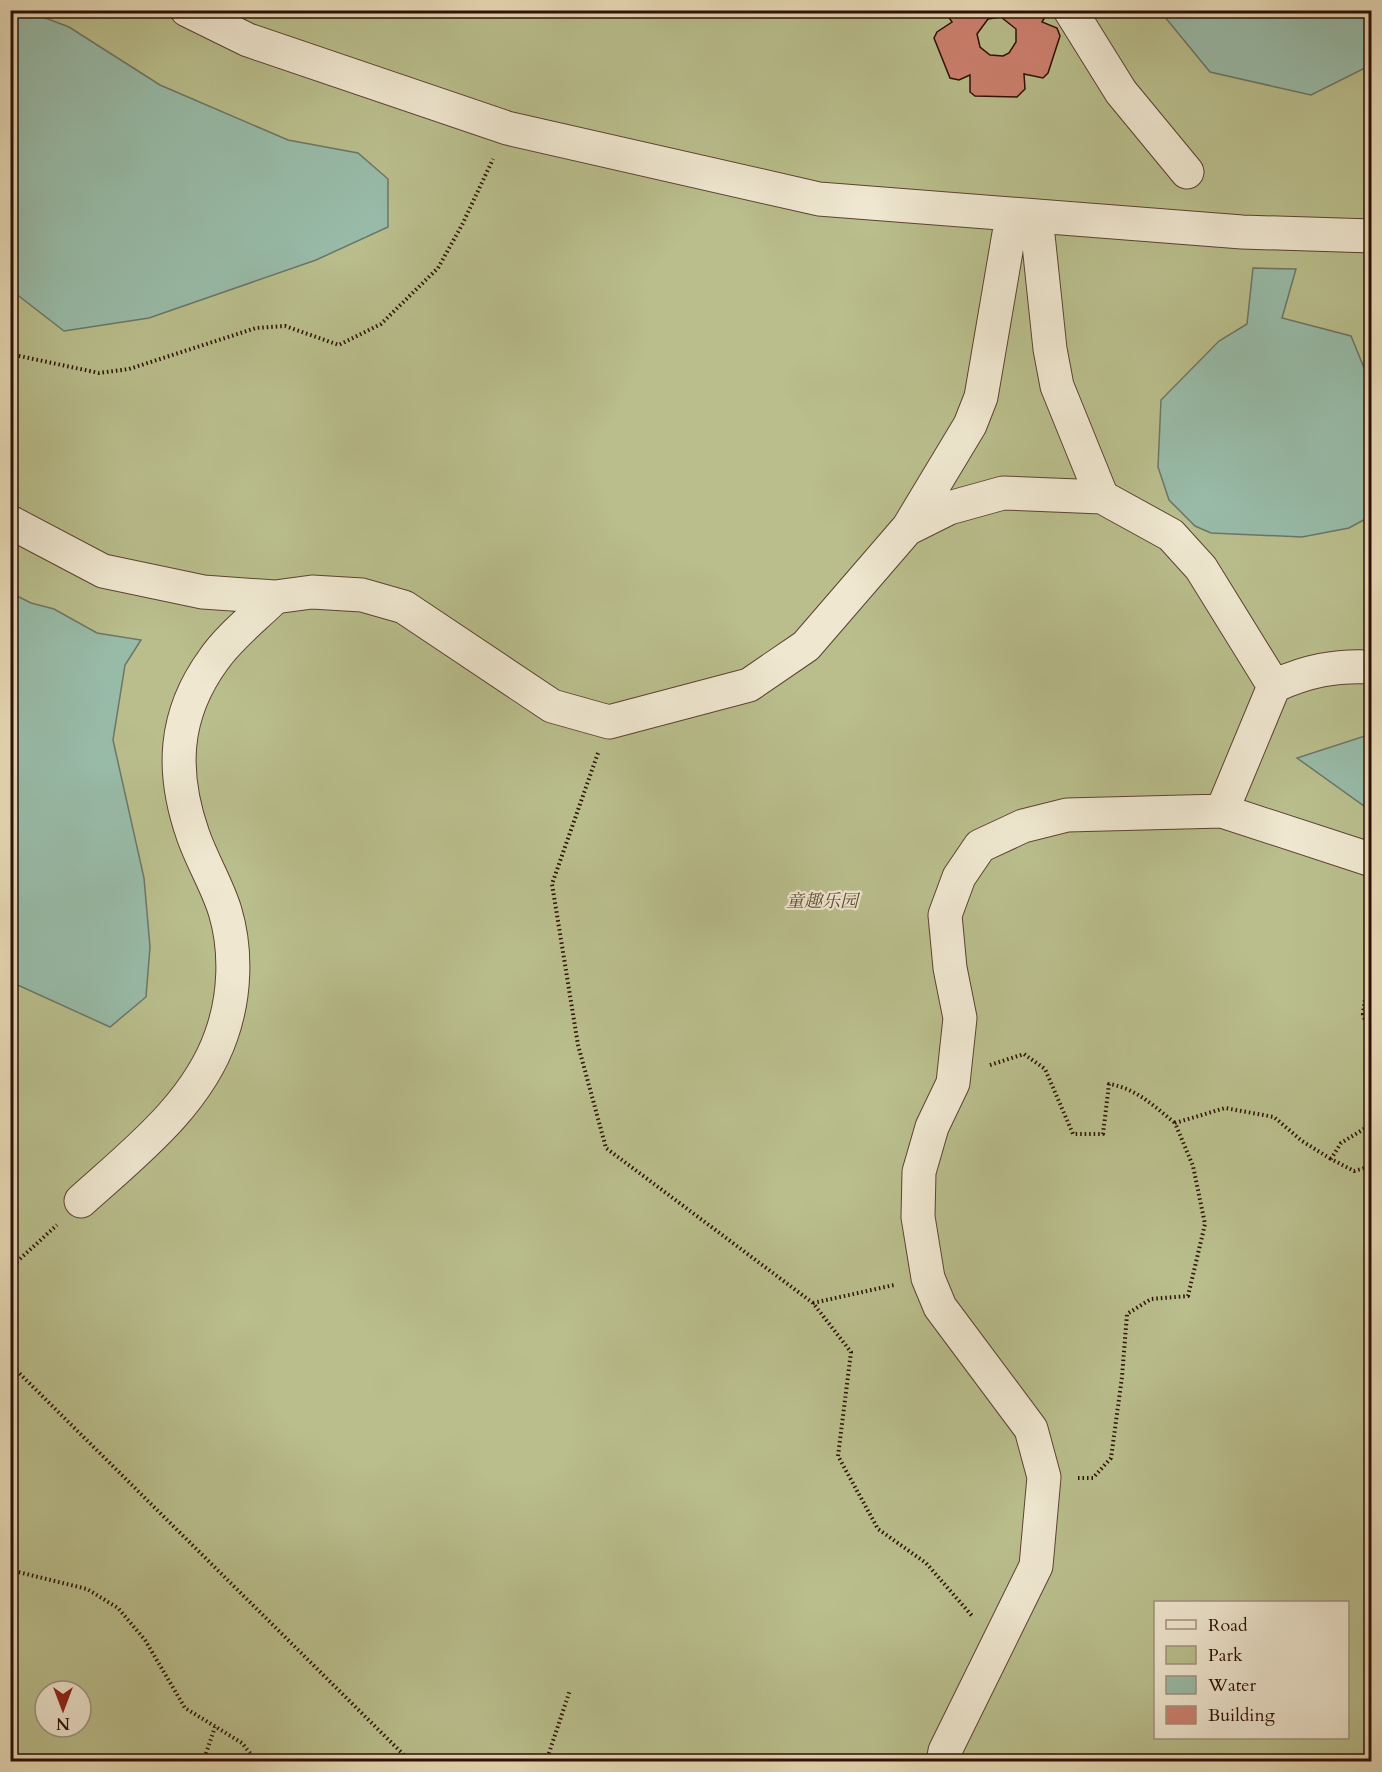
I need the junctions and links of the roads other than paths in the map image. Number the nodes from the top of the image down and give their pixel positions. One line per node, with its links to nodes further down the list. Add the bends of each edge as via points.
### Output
1 (187, 10): 4 (lane, via 248,40 507,128 819,199)
2 (1070, 10): 3 (lane, via 1121,92)
3 (1187, 172)
4 (1024, 216): 5 (lane, via 1242,232); 6 (lane, via 1058,386); 8 (lane, via 981,397 970,425)
5 (1371, 236)
6 (1102, 497): 8 (lane, via 1003,493 949,508); 11 (lane, via 1171,535 1201,568)
7 (10, 522): 9 (lane, via 103,571 203,592)
8 (907, 529): 9 (lane, via 806,646 749,685 609,722 552,706 404,607 352,594 312,592)
9 (275, 597): 14 (lane, via 214,658 190,702 179,736 180,787 193,836 225,910 233,947 230,1002 221,1037 189,1095 143,1145)
10 (1371, 668): 11 (lane, via 1322,668)
11 (1274, 686): 12 (lane)
12 (1222, 811): 13 (lane); 15 (lane, via 1067,815 1023,826 980,846 959,877 945,915 960,1018 953,1076 919,1172 918,1217 928,1278 940,1307 1031,1429 1044,1477 1036,1566)
13 (1371, 860)
14 (81, 1201)
15 (943, 1761)

